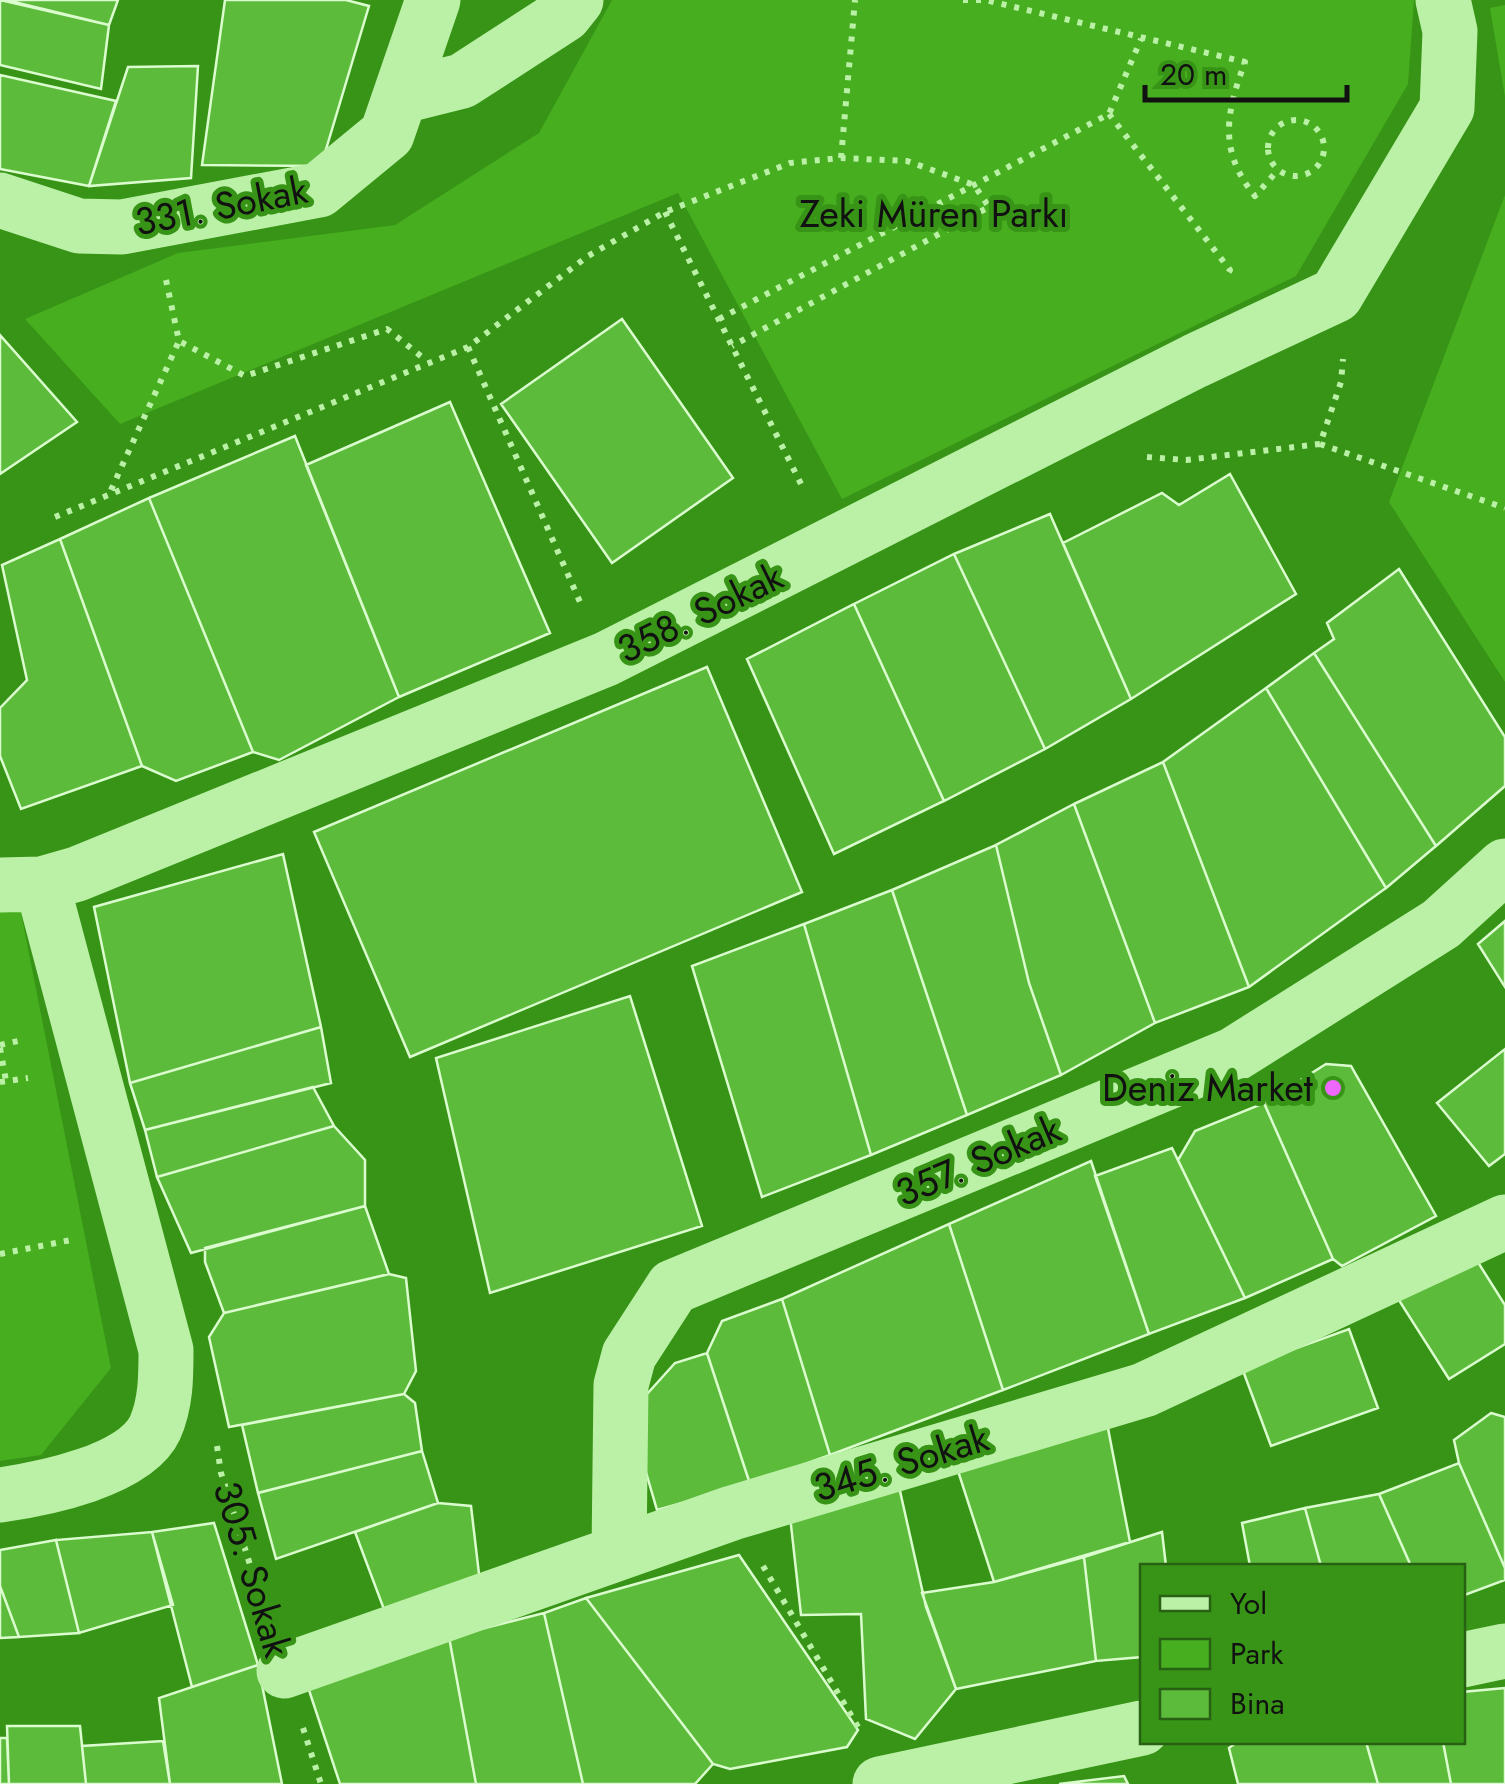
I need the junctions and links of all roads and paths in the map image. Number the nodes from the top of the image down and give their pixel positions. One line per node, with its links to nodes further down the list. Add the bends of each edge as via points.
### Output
1 (433, 0): 8 (street, 331. Sokak)
2 (576, 0): 8 (street, via 564,15 462,81)
3 (855, 0): 10 (path)
4 (964, 0): 5 (path)
5 (985, 0): 7 (path)
6 (1444, 0): 17 (street, via 1450,32 1447,108)
7 (1141, 39): 9 (path); 11 (path, via 1246,62 1228,109 1235,171 1255,196)
8 (402, 96): 15 (street, 331. Sokak, via 388,134 319,190)
9 (1109, 114): 12 (path); 16 (path, via 1230,270)
10 (841, 158): 12 (path, via 907,161); 14 (path, via 790,164)
11 (1277, 171): 11 (path, via 1266,154 1270,134 1285,121 1305,120 1321,133 1326,154 1315,170 1296,178)
12 (974, 185): 18 (path); 20 (path, via 989,207)
13 (0, 200): 15 (street, 331. Sokak, via 80,226)
14 (665, 212): 18 (path); 21 (path, via 588,256)
15 (122, 227): 19 (path, via 133,285 166,279)
16 (1219, 286)
17 (1336, 296): 23 (path, via 1344,340 1341,382); 28 (street, 358. Sokak)
18 (719, 319): 20 (path)
19 (179, 341): 22 (path, via 245,376 388,329); 25 (path)
20 (732, 346): 28 (path)
21 (468, 347): 22 (path); 29 (path)
22 (427, 362): 25 (path)
23 (1320, 444): 24 (path, via 1186,460); 26 (path)
24 (1140, 456)
25 (110, 491): 27 (path)
26 (1505, 508)
27 (55, 517)
28 (833, 548): 29 (street, 358. Sokak)
29 (606, 659): 31 (street, 358. Sokak)
30 (1505, 866): 40 (street, 357. Sokak, via 1441,924 1233,1055 674,1288 630,1354 621,1385)
31 (21, 884): 35 (street)
32 (0, 1048): 33 (path)
33 (6, 1080)
34 (1505, 1222): 39 (street, 345. Sokak, via 1144,1390)
35 (130, 1227): 36 (path); 38 (street, via 166,1350 166,1390 154,1432 108,1468 46,1489)
36 (0, 1254)
37 (216, 1438): 43 (path, 305. Sokak, via 221,1473)
38 (0, 1495)
39 (732, 1513): 40 (street, 345. Sokak); 45 (path)
40 (619, 1552): 43 (street, 345. Sokak)
41 (1505, 1651): 42 (street)
42 (1465, 1659)
43 (284, 1671): 46 (path, 305. Sokak)
44 (1140, 1728): 45 (street)
45 (888, 1783)
46 (321, 1784)

